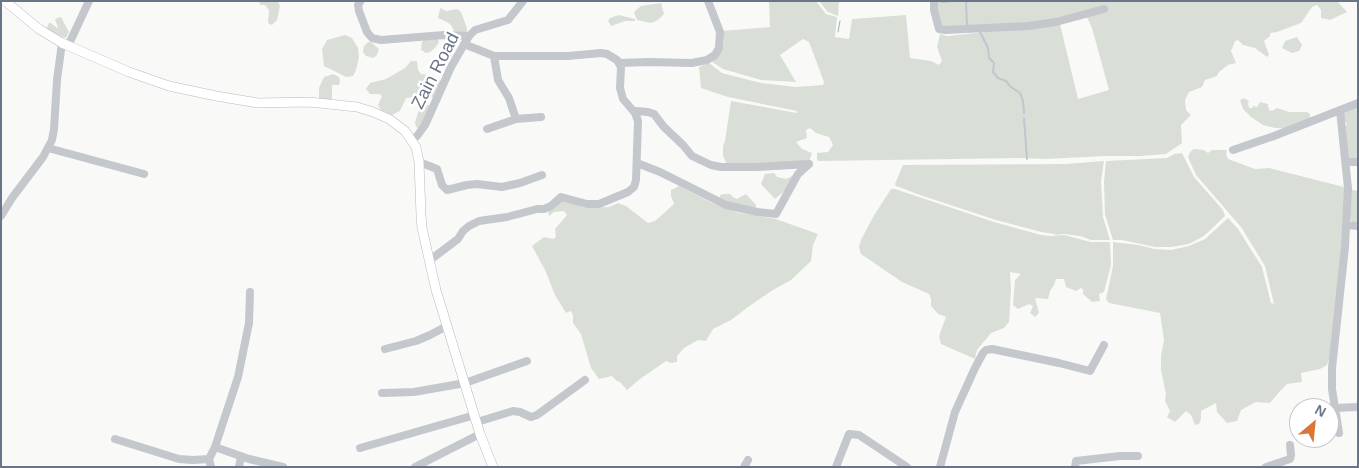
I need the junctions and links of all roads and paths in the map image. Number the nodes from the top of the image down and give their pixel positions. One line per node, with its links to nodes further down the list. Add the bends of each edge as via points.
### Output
1 (5, 1): 9 (main road, via 34,25)
2 (89, 1): 9 (street)
3 (523, 1): 8 (street, Zain Road, via 508,20 475,30)
4 (708, 1): 12 (street, via 720,32 715,55 692,63)
5 (934, 1): 7 (street, via 939,29 945,30 1028,26)
6 (360, 2): 8 (street, via 359,11 372,38)
7 (1104, 10)
8 (469, 36): 10 (street, Zain Road)
9 (65, 44): 19 (main road, via 178,89 258,104 309,102 357,107 389,119 406,131); 20 (street, via 54,129)
10 (464, 44): 11 (street); 19 (street, Zain Road, via 425,125)
11 (494, 56): 12 (street, via 601,53); 17 (street, via 498,80)
12 (620, 63): 15 (street, via 620,88 625,102)
13 (1358, 102): 14 (street)
14 (1340, 110): 21 (street); 23 (street)
15 (635, 113): 25 (street, via 638,121); 25 (street, via 654,114 692,156 711,165 809,164 798,174 776,214 726,205)
16 (540, 117): 17 (street)
17 (516, 119): 18 (street)
18 (487, 129)
19 (412, 140): 22 (main road)
20 (48, 148): 26 (street); 28 (street)
21 (1233, 150)
22 (419, 162): 27 (street, via 437,169 447,190 477,184 502,187); 31 (main road, via 421,215)
23 (1346, 162): 24 (street); 29 (street)
24 (1358, 162)
25 (637, 163): 31 (street, via 634,187 628,192 599,204 561,197 551,206 478,222)
26 (144, 174)
27 (542, 175)
28 (1, 216)
29 (1346, 225): 30 (street); 40 (street, via 1332,368)
30 (1358, 226)
31 (430, 260): 33 (main road)
32 (250, 292): 48 (street, via 249,323 238,377)
33 (447, 326): 35 (street, via 423,338); 38 (main road)
34 (1104, 345): 60 (street, via 1090,371 986,350 955,412)
35 (385, 349)
36 (527, 361): 38 (street)
37 (585, 380): 43 (street, via 537,415 531,417 513,411)
38 (465, 383): 39 (street); 43 (main road)
39 (382, 393)
40 (1333, 398)
41 (1358, 406): 42 (street)
42 (1339, 408)
43 (476, 418): 46 (main road); 49 (street)
44 (1339, 428): 45 (street)
45 (1340, 433)
46 (480, 434): 56 (street); 57 (main road)
47 (115, 439): 53 (street, via 179,459)
48 (215, 447): 52 (street); 53 (street)
49 (360, 448)
50 (1290, 448): 62 (street, via 1290,459)
51 (1138, 456): 61 (street, via 1076,461)
52 (241, 457): 54 (street); 55 (street)
53 (210, 463)
54 (239, 467)
55 (283, 467)
56 (415, 467)
57 (493, 467)
58 (836, 467): 59 (street, via 849,434 859,435)
59 (907, 467)
60 (940, 467)
61 (1075, 467)
62 (1266, 467)

